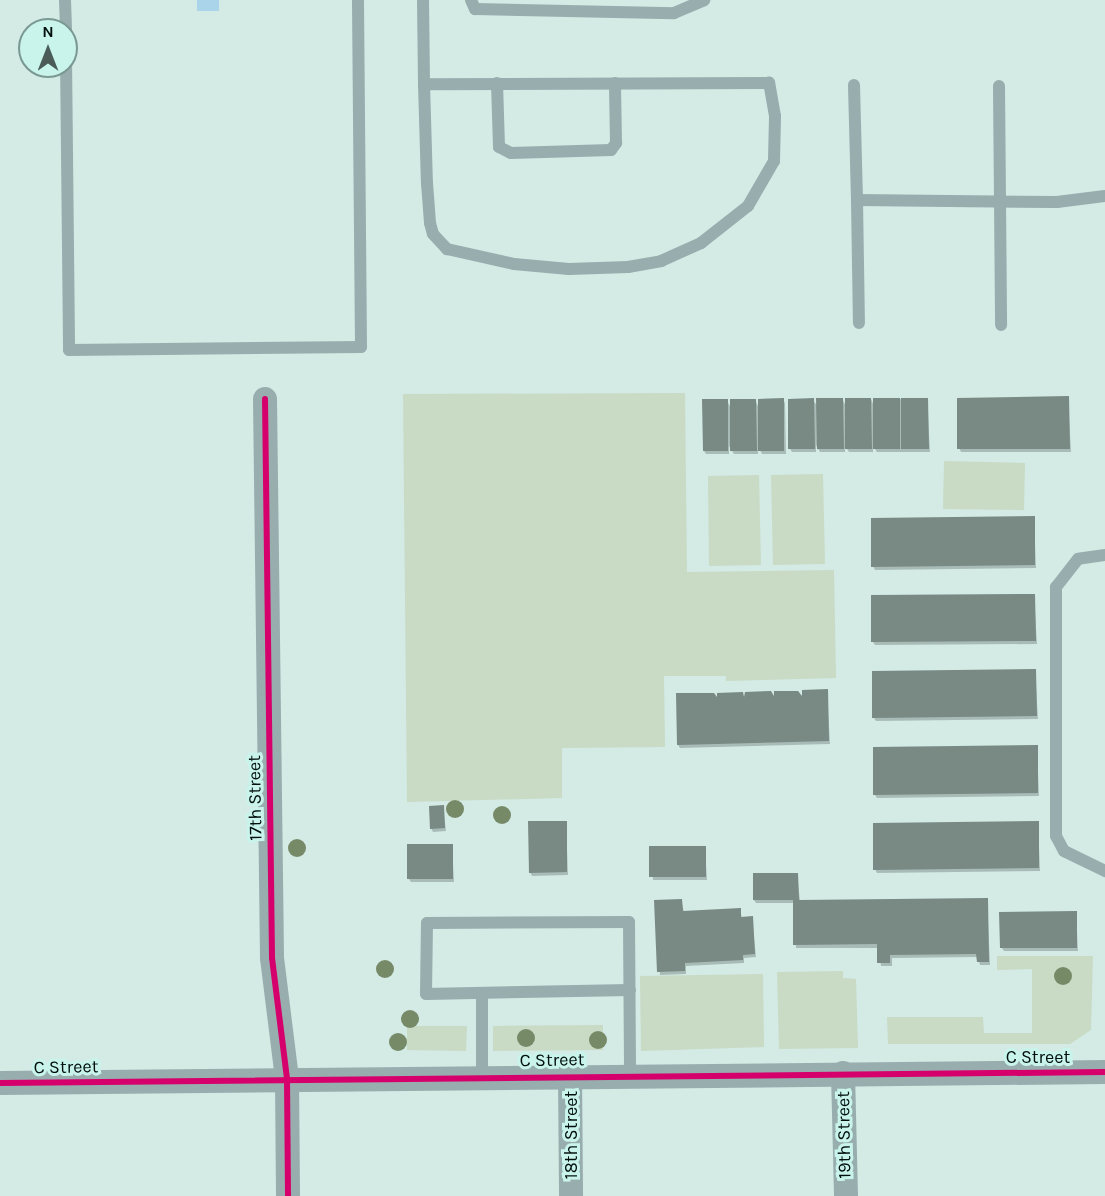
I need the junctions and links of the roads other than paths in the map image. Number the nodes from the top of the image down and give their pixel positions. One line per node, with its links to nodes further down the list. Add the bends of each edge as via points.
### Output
1 (65, 0): 6 (lane)
2 (358, 0): 7 (lane, via 361,347 69,350)
3 (423, 0): 10 (lane)
4 (471, 0): 5 (lane, via 475,9 674,13)
5 (704, 0)
6 (66, 18)
7 (66, 78)
8 (497, 83): 9 (lane); 9 (lane, via 500,147 511,153 611,150 616,143); 10 (lane)
9 (615, 83): 10 (lane, via 769,83 775,116 774,161 748,206 701,243 661,261 628,267 569,269 458,254 440,243 430,223)
10 (424, 84)
11 (854, 84): 14 (lane)
12 (999, 86): 15 (lane)
13 (1105, 196): 15 (lane, via 1057,202)
14 (857, 200): 15 (lane); 16 (lane)
15 (1002, 201): 17 (lane)
16 (859, 323)
17 (1001, 325)
18 (265, 399): 28 (street, 17th Street, via 272,958)
19 (1105, 555): 20 (lane, via 1078,559 1056,587 1056,836 1064,851)
20 (1105, 871)
21 (630, 990): 22 (lane); 22 (lane, via 629,922 427,923 426,994); 26 (lane)
22 (482, 994): 27 (lane)
23 (1105, 1071): 24 (street, C Street)
24 (843, 1073): 26 (street, C Street); 32 (street, 19th Street)
25 (570, 1075): 26 (street, C Street); 27 (street, C Street); 31 (street, 18th Street)
26 (630, 1075)
27 (482, 1076): 28 (street, C Street)
28 (287, 1078): 29 (street, C Street); 30 (street, 17th Street)
29 (0, 1083)
30 (288, 1196)
31 (571, 1196)
32 (846, 1196)

